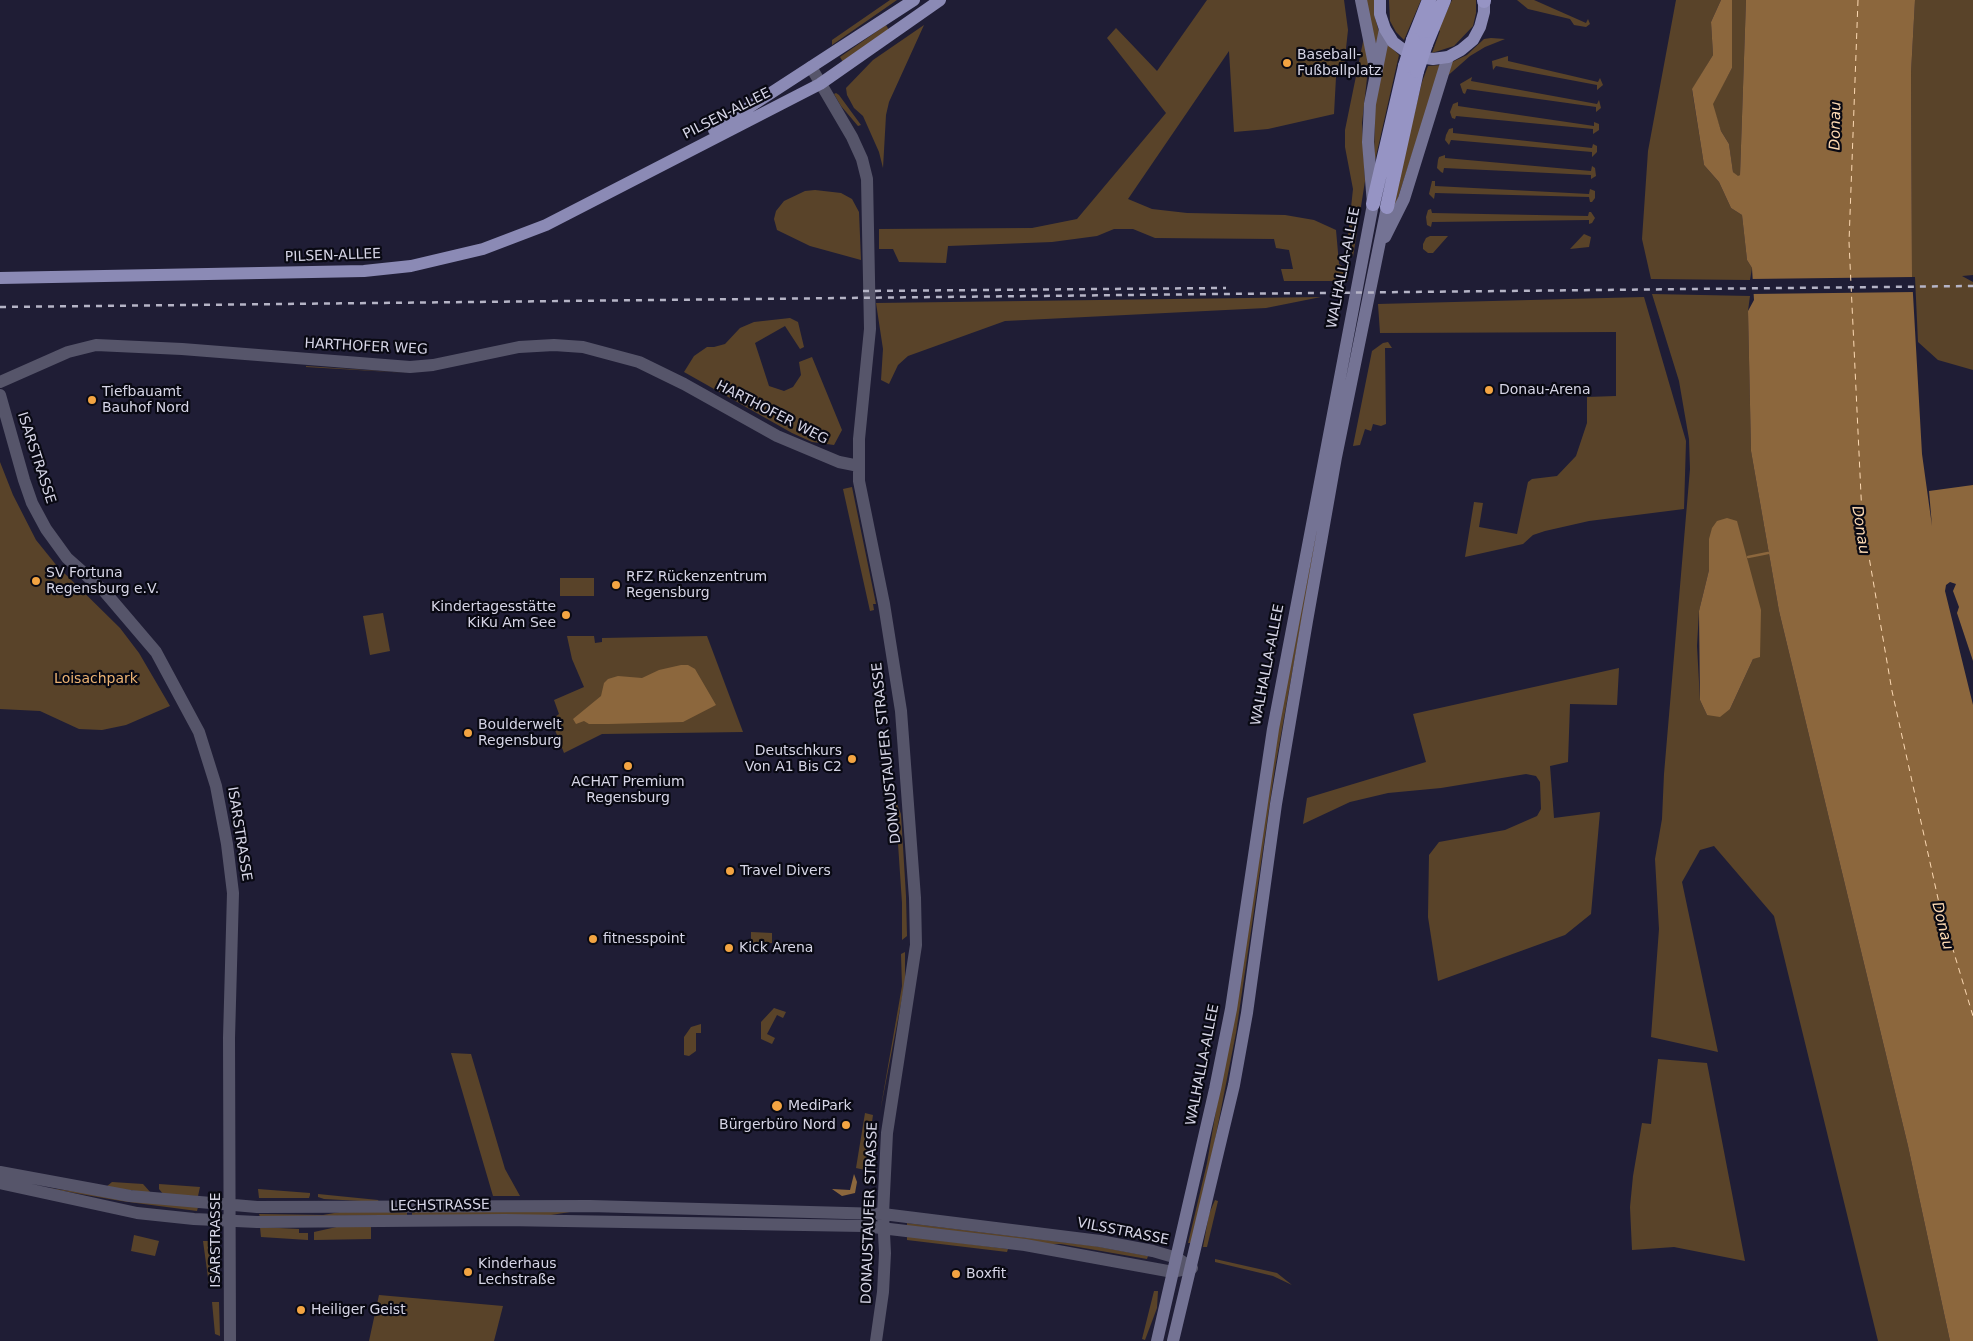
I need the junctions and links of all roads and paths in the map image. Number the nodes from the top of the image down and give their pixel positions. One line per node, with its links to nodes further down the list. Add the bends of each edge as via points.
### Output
1 (914, 0): 8 (main road)
2 (940, 0): 10 (main road)
3 (1361, 0): 15 (main road)
4 (1380, 0): 9 (main road)
5 (1429, 0): 11 (highway, WALHALLA-ALLEE)
6 (1444, 0): 11 (highway, WALHALLA-ALLEE)
7 (1484, 0): 12 (main road, via 1480,27 1472,40 1462,50)
8 (888, 18): 10 (main road); 13 (main road)
9 (1384, 29): 12 (main road, via 1393,42 1411,54 1433,59); 15 (main road)
10 (898, 31): 16 (main road)
11 (1420, 42): 14 (highway, WALHALLA-ALLEE, bridge)
12 (1448, 56): 20 (main road, via 1404,199)
13 (811, 67): 16 (street, DONAUSTAUFER STRASSE); 17 (main road, PILSEN-ALLEE)
14 (1411, 68): 18 (highway, WALHALLA-ALLEE); 19 (highway, WALHALLA-ALLEE)
15 (1375, 71): 18 (main road, via 1368,142)
16 (820, 84): 17 (main road, PILSEN-ALLEE); 24 (street, DONAUSTAUFER STRASSE, via 862,159 867,180 870,329 862,394)
17 (648, 172): 21 (main road, PILSEN-ALLEE, via 508,241 462,256 411,266 364,271)
18 (1373, 204): 31 (main road, WALHALLA-ALLEE, via 1273,728 1229,1018 1205,1142)
19 (1387, 207): 20 (main road, WALHALLA-ALLEE)
20 (1378, 253): 32 (main road, WALHALLA-ALLEE, via 1336,457 1288,730 1241,1049)
21 (0, 278)
22 (0, 382): 24 (street, HARTHOFER WEG, via 68,352 96,345 410,367 519,347 583,347 639,362 777,436 838,462)
23 (0, 395): 27 (street, ISARSTRASSE, via 24,480 46,529 67,558 104,592 156,652 185,704 209,760 222,809 232,893)
24 (859, 466): 28 (street, DONAUSTAUFER STRASSE, via 861,493 884,604 901,711 916,934 888,1125)
25 (0, 1172): 27 (street, LECHSTRASSE, via 130,1196)
26 (0, 1183): 29 (street, LECHSTRASSE, via 137,1212)
27 (230, 1206): 28 (street, LECHSTRASSE, via 590,1206); 29 (street, ISARSTRASSE)
28 (882, 1214): 30 (street, DONAUSTAUFER STRASSE); 31 (street, VILSSTRASSE, via 1057,1235)
29 (230, 1222): 30 (street, LECHSTRASSE, via 514,1220); 34 (street, ISARSTRASSE)
30 (883, 1229): 33 (street, via 1025,1246); 35 (street, DONAUSTAUFER STRASSE, via 883,1292)
31 (1177, 1258): 32 (street, VILSSTRASSE); 33 (main road, WALHALLA-ALLEE)
32 (1192, 1268): 33 (street); 37 (main road, WALHALLA-ALLEE)
33 (1173, 1272): 36 (main road, WALHALLA-ALLEE)
34 (230, 1341)
35 (876, 1341)
36 (1157, 1341)
37 (1173, 1341)

